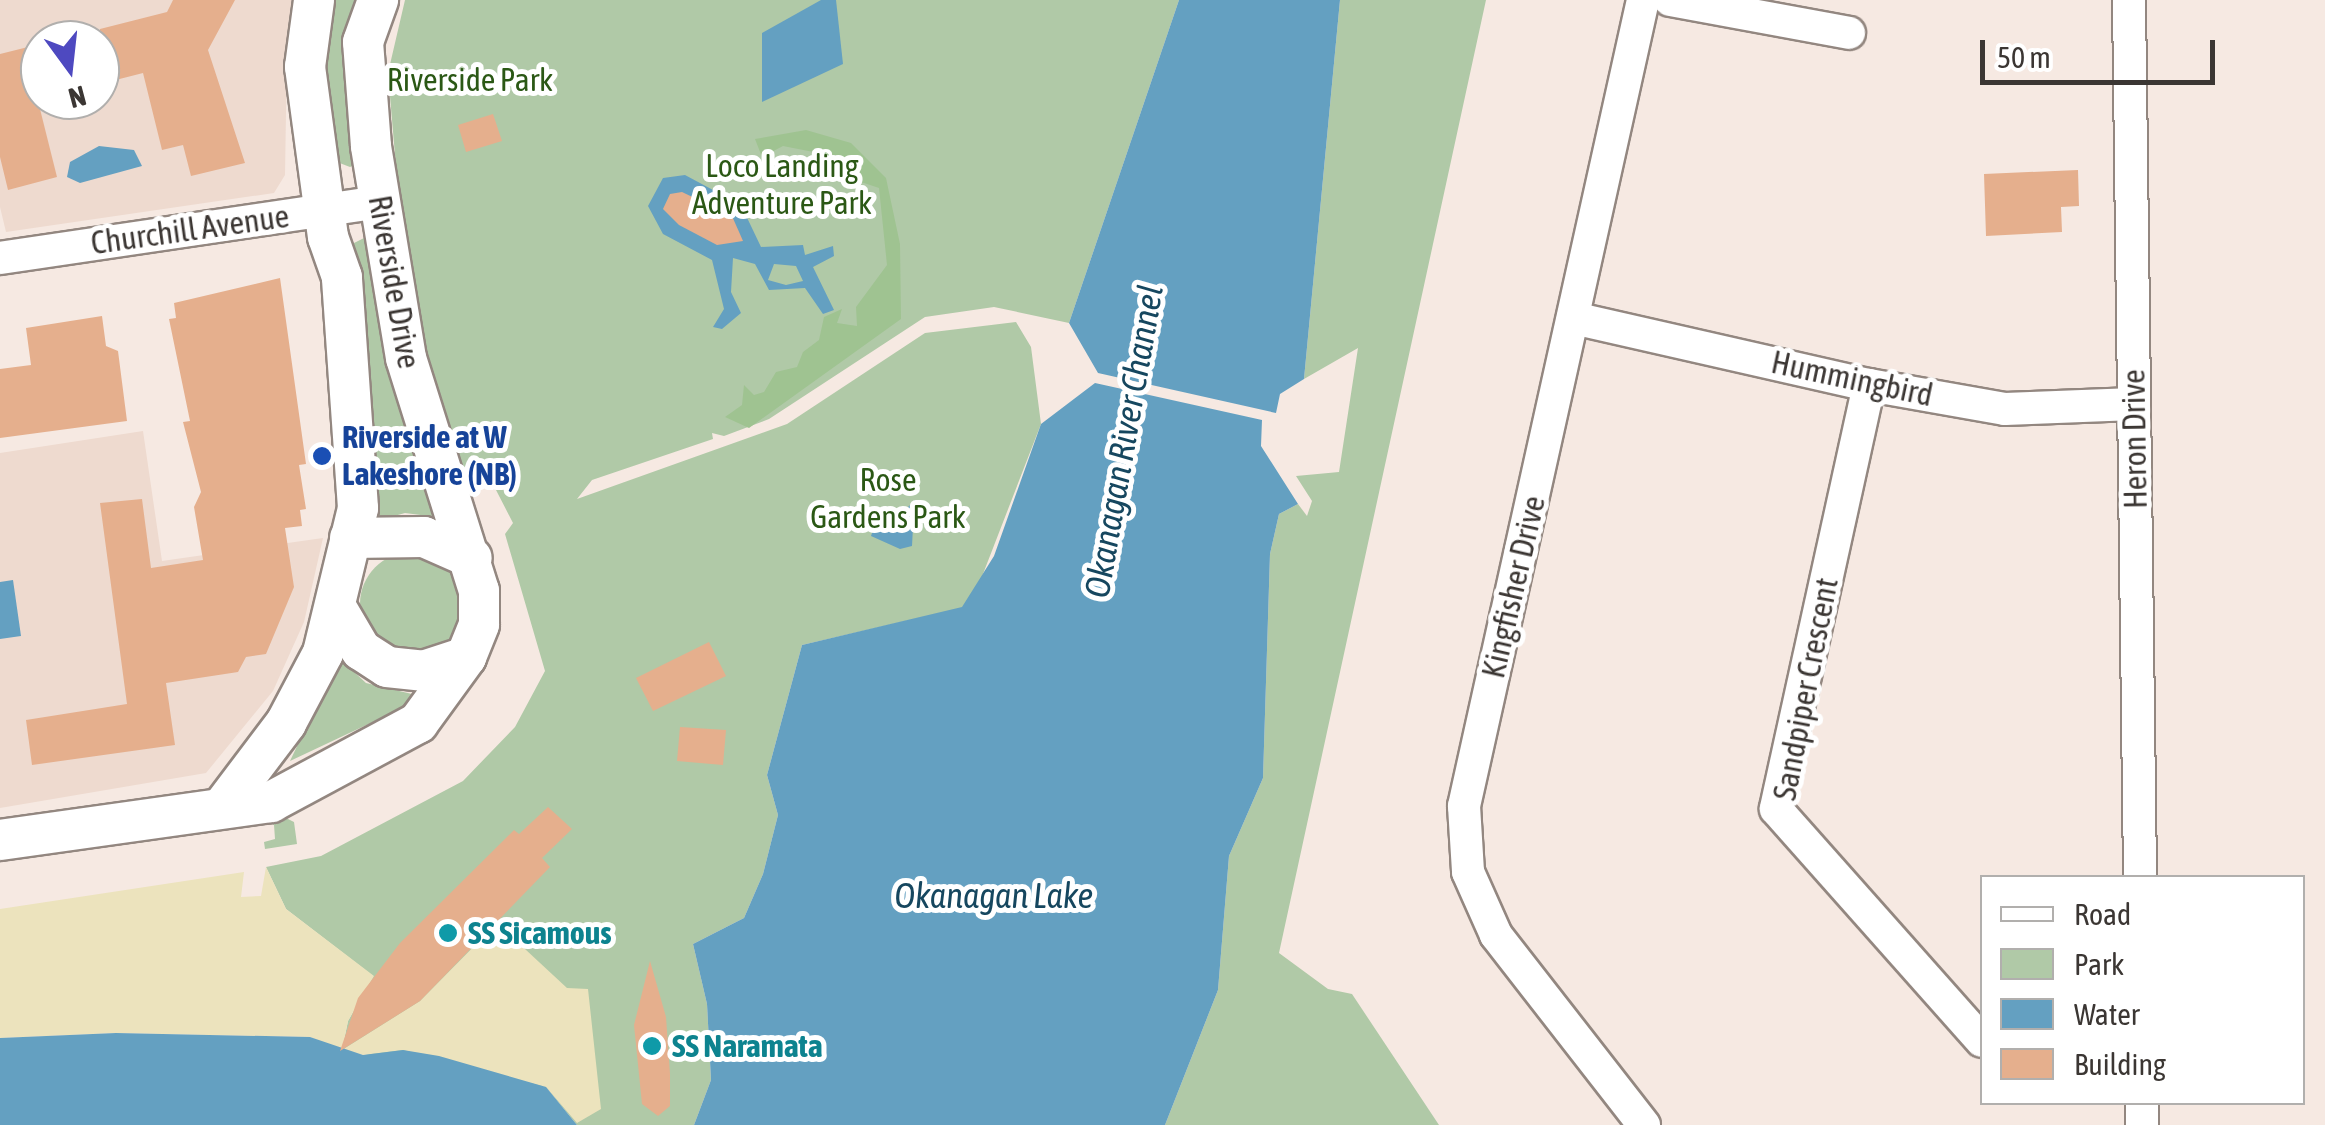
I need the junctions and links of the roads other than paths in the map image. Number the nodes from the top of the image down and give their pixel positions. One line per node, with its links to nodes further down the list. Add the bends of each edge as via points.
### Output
1 (314, 0): 8 (street, Riverside Drive, via 305,67)
2 (378, 0): 7 (street, Riverside Drive, via 363,42 362,82)
3 (1644, 0): 10 (street, Kingfisher Drive)
4 (1670, 0): 6 (street)
5 (2129, 0): 12 (street, Heron Drive)
6 (1849, 33)
7 (380, 202): 8 (street, Churchill Avenue); 14 (street, Riverside Drive, via 406,358)
8 (324, 211): 9 (street, Churchill Avenue); 13 (street, Riverside Drive, via 342,278 356,425 358,508)
9 (0, 258)
10 (1572, 318): 11 (street, Hummingbird); 21 (street, Kingfisher Drive, via 1464,806 1468,872 1496,935)
11 (1870, 386): 12 (street, Hummingbird, via 2005,409); 20 (street, Sandpiper Crescent, via 1776,809)
12 (2134, 404): 19 (street, Heron Drive)
13 (350, 538): 14 (street, via 424,537); 15 (street)
14 (472, 558): 16 (street, via 480,603)
15 (336, 609): 16 (street, via 362,650 387,666 423,671); 17 (street, via 308,687)
16 (466, 656): 17 (street, via 438,703 396,738 272,802)
17 (224, 805): 18 (street)
18 (0, 840)
19 (2140, 875)
20 (1980, 1038)
21 (1644, 1125)

